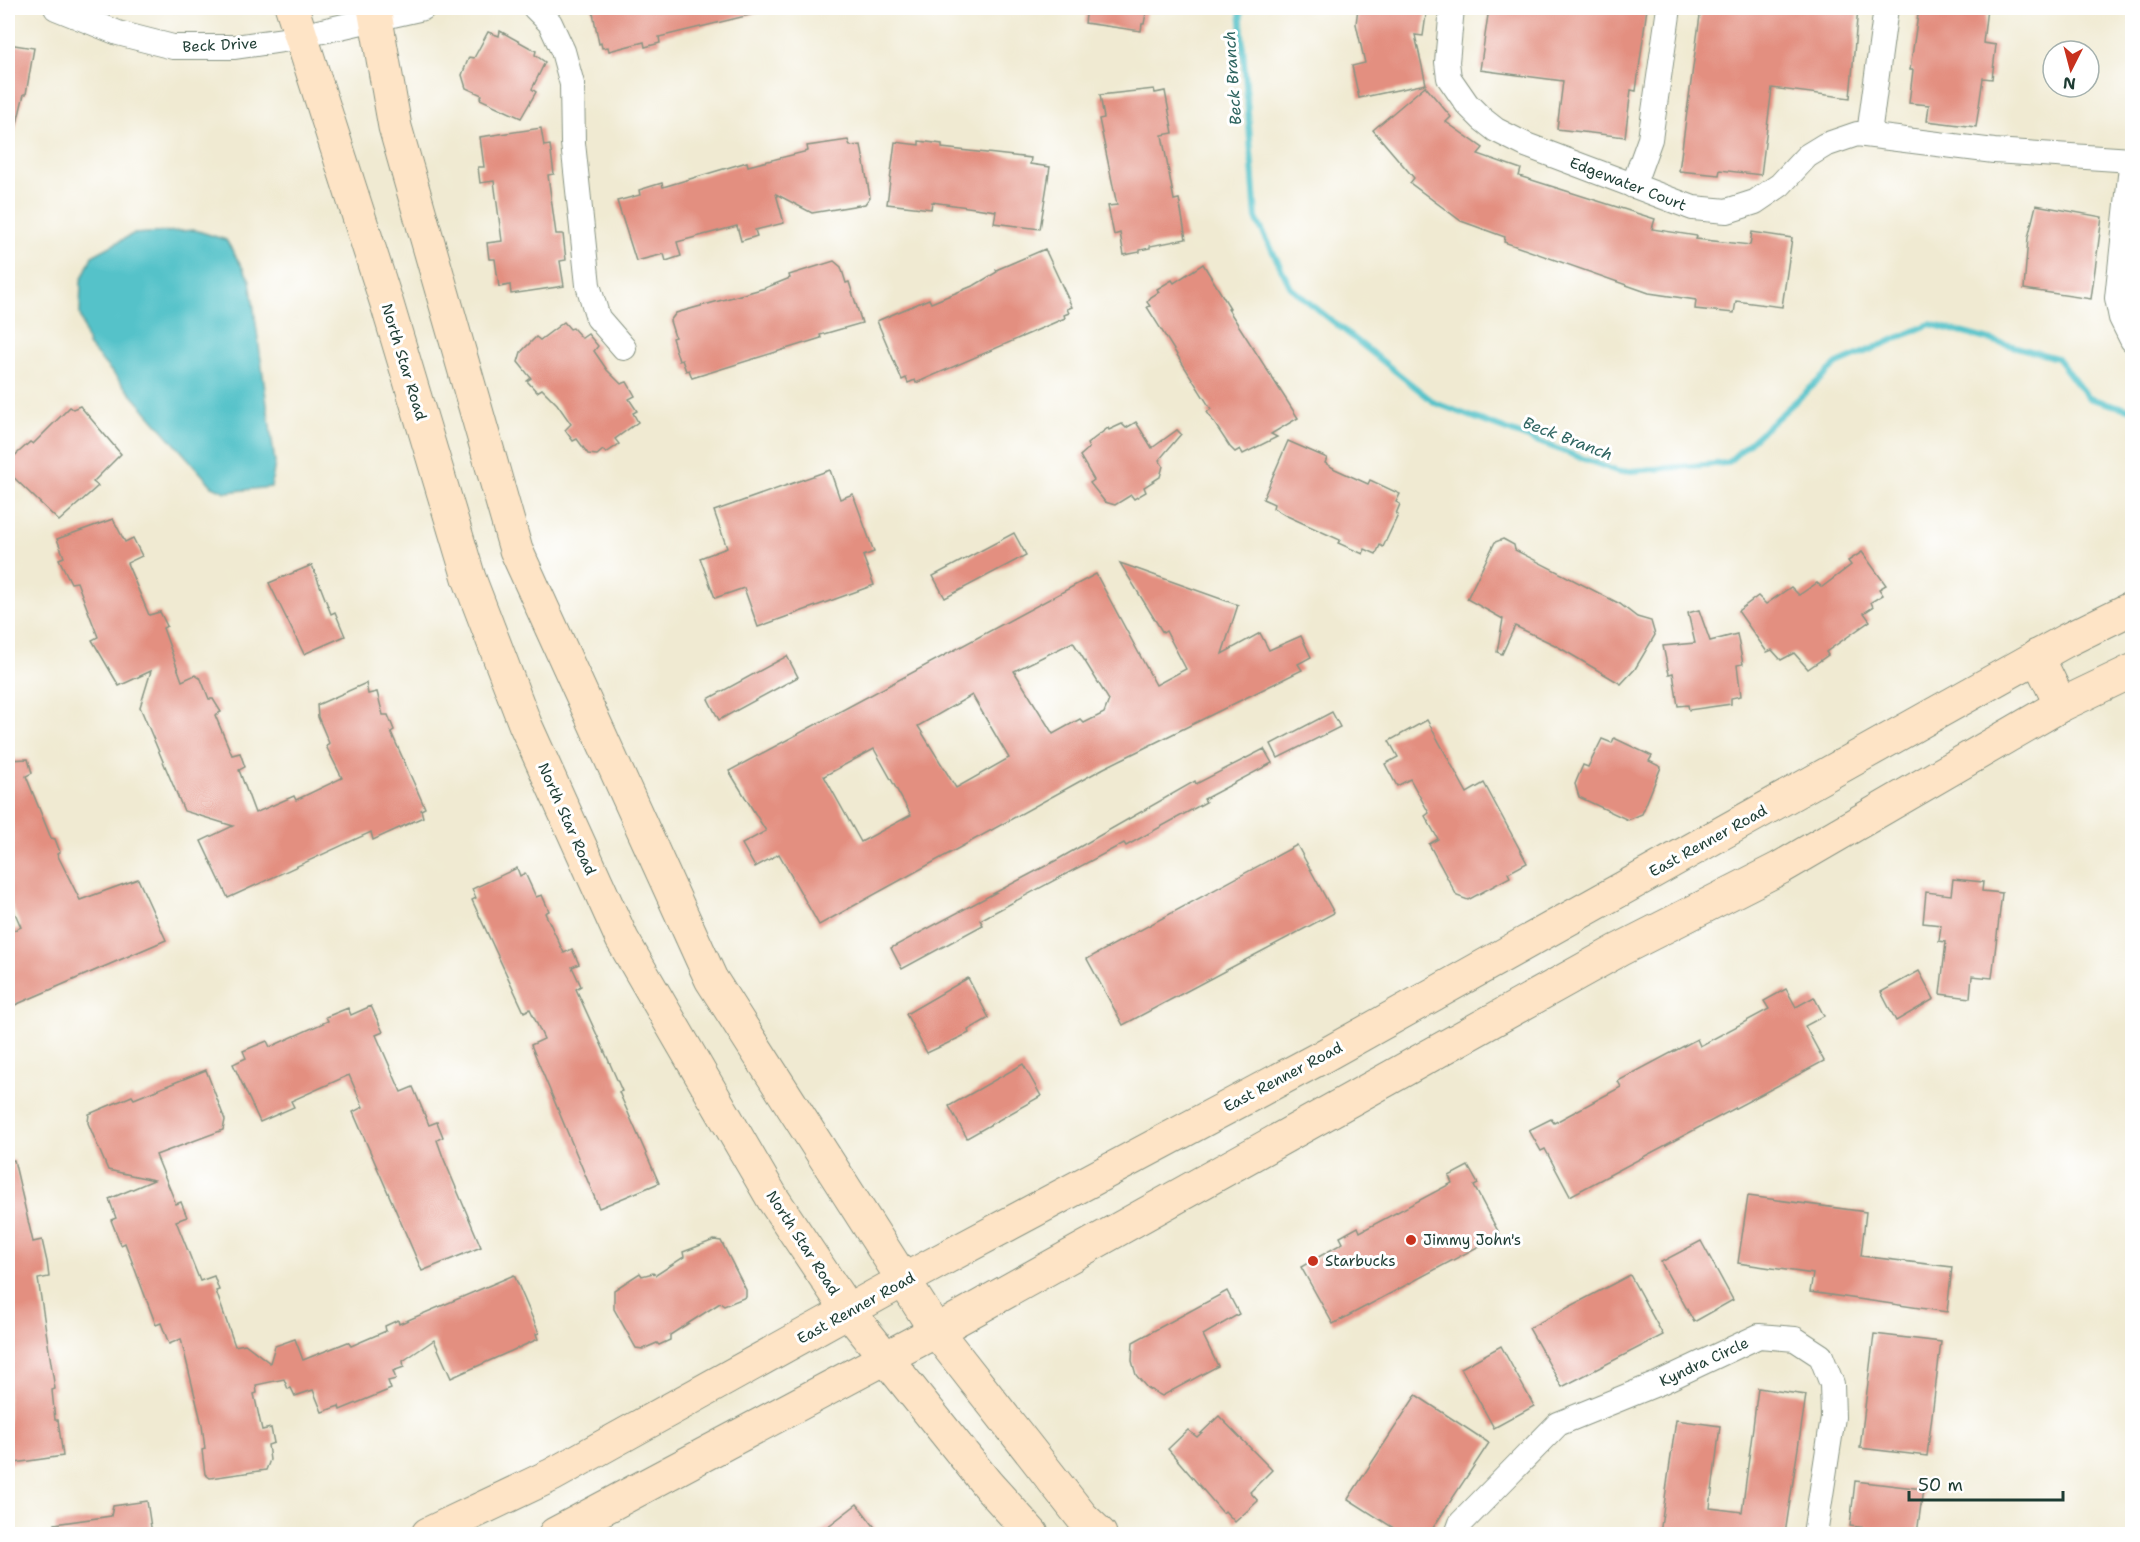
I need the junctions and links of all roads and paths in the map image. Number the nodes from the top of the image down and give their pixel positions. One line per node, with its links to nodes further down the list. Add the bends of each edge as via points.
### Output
1 (56, 8): 8 (street, Beck Drive, via 118,33 173,47 235,47)
2 (423, 8): 7 (street, Beck Drive)
3 (535, 8): 13 (street, via 550,23 572,84 573,143 588,285 598,318)
4 (1452, 8): 11 (street, Edgewater Court, via 1449,78 1467,104 1496,130 1516,140)
5 (1669, 8): 11 (street, via 1650,139)
6 (1886, 8): 9 (street)
7 (375, 13): 8 (street, Beck Drive); 20 (main road, via 395,127 516,550 711,979)
8 (297, 21): 21 (main road, North Star Road, via 469,578 537,752 622,939 773,1199)
9 (1869, 134): 10 (street, Edgewater Court, via 1994,151); 11 (street, Edgewater Court, via 1825,145 1807,156 1767,195 1726,211 1693,208)
10 (2132, 159): 12 (street, via 2117,298 2121,318)
11 (1633, 186)
12 (2133, 340)
13 (624, 348)
14 (2133, 608): 15 (main road, East Renner Road)
15 (2037, 656): 17 (main road); 18 (main road, East Renner Road)
16 (2133, 671): 17 (main road)
17 (2061, 705): 19 (main road, via 1780,868 1619,950)
18 (1422, 1001): 19 (main road); 20 (main road, East Renner Road)
19 (1444, 1047): 22 (main road)
20 (902, 1281): 21 (main road, East Renner Road); 22 (main road)
21 (848, 1311): 23 (main road, North Star Road); 24 (main road, East Renner Road, via 552,1475)
22 (936, 1331): 23 (main road); 27 (main road, via 1082,1517)
23 (884, 1357): 25 (main road); 26 (main road, North Star Road)
24 (428, 1534)
25 (555, 1534)
26 (1032, 1534)
27 (1100, 1534)
28 (1457, 1534): 29 (street, Kyndra Circle, via 1461,1523 1558,1424 1759,1336 1795,1340 1821,1356 1832,1384 1833,1417)
29 (1815, 1534)

